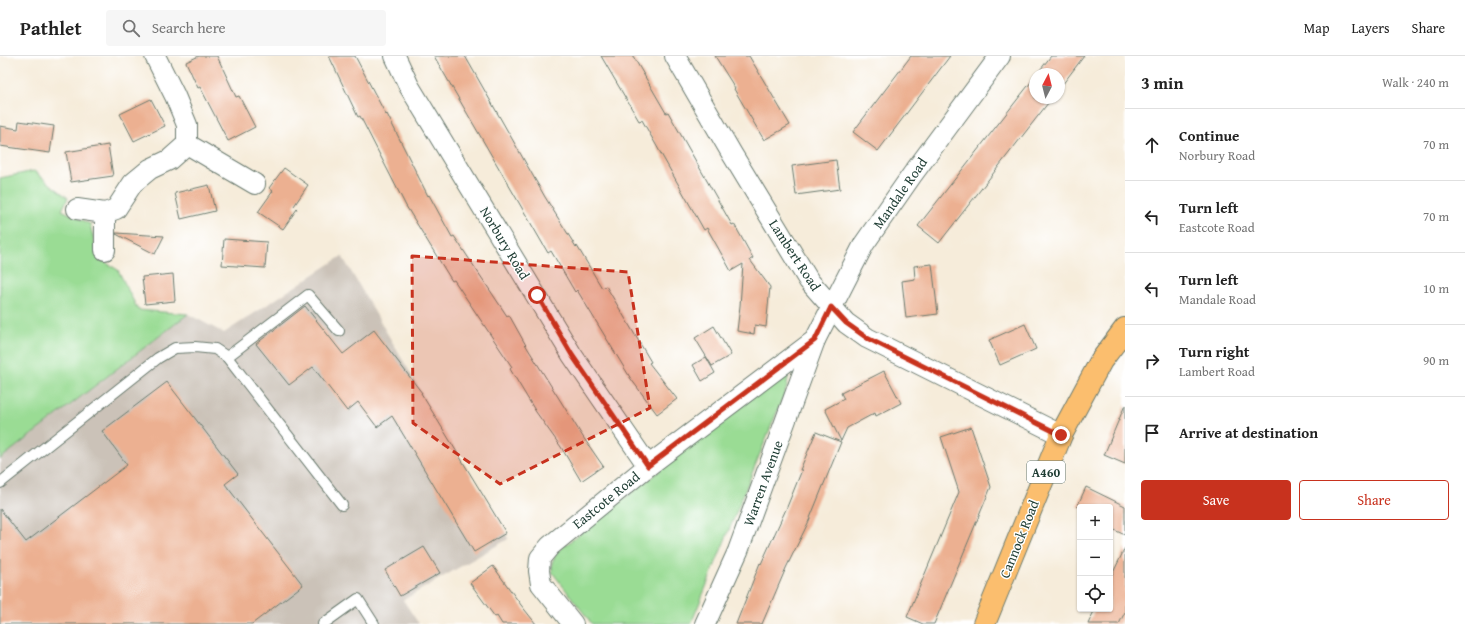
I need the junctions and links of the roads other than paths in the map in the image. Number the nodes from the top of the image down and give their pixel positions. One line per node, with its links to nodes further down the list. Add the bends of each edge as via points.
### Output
1 (155, 56): 5 (street, via 187,125)
2 (396, 56): 16 (street, Norbury Road, via 409,86 572,355)
3 (675, 56): 10 (street, Lambert Road, via 809,281)
4 (1000, 56): 10 (street, Mandale Road, via 864,244)
5 (187, 144): 6 (street); 8 (street, via 169,160 150,169 133,183 116,209)
6 (255, 184)
7 (77, 209): 8 (street)
8 (105, 213): 9 (street)
9 (105, 250)
10 (831, 307): 13 (street, Mandale Road); 15 (street, Lambert Road, via 846,323 867,338)
11 (1125, 330): 15 (highway, Cannock Road / A460, via 1102,360)
12 (339, 331): 14 (lane, via 308,295)
13 (815, 340): 16 (street, Eastcote Road); 22 (street, Warren Avenue, via 738,551)
14 (227, 358): 17 (lane, via 215,349 195,346 175,348 158,358); 18 (lane)
15 (1061, 435): 23 (highway, Cannock Road / A460)
16 (648, 466): 21 (street, Eastcote Road, via 550,546 540,558 542,584)
17 (0, 483)
18 (342, 505)
19 (323, 624): 20 (lane, via 358,599)
20 (374, 624)
21 (573, 624)
22 (705, 624)
23 (984, 624)

